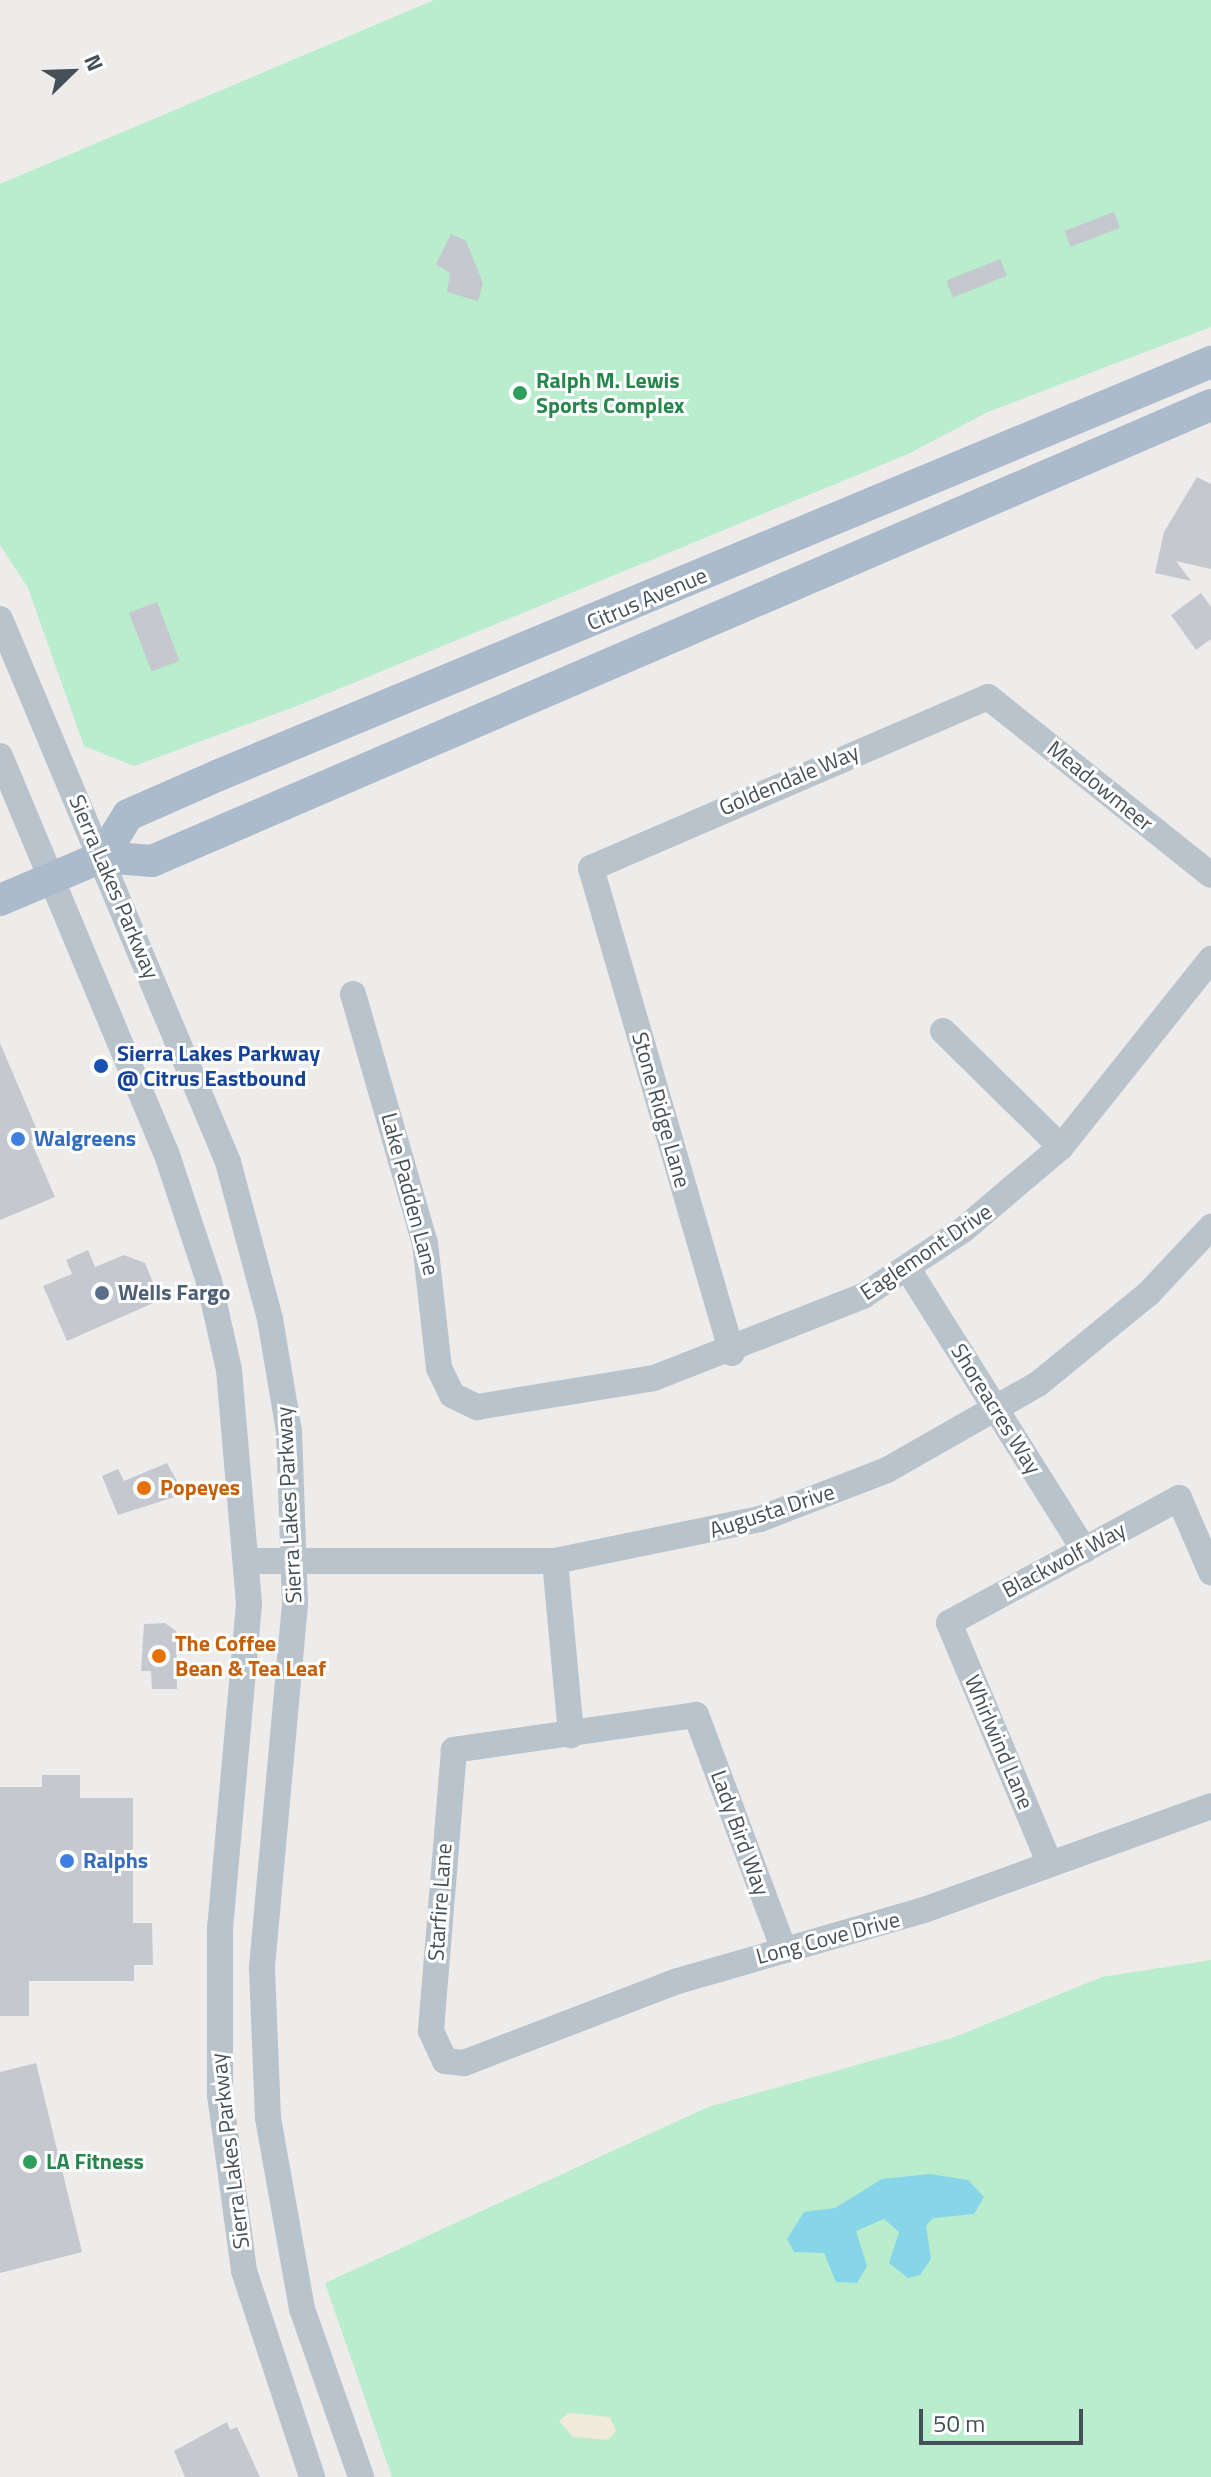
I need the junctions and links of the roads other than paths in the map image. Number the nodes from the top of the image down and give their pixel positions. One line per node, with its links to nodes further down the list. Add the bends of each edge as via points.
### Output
1 (1211, 362): 6 (main road, Citrus Avenue, via 128,815)
2 (1211, 405): 6 (main road, Citrus Avenue, via 152,861)
3 (0, 619): 6 (street, Sierra Lakes Parkway)
4 (988, 697): 7 (street, Goldendale Way); 8 (street, Meadowmeer)
5 (0, 756): 9 (street, Sierra Lakes Parkway)
6 (102, 857): 9 (main road, Citrus Avenue); 23 (street, Sierra Lakes Parkway, via 191,1067 245,1219 289,1431)
7 (591, 868): 17 (street, Stone Ridge Lane)
8 (1211, 875)
9 (52, 878): 10 (main road, Citrus Avenue); 21 (street, Sierra Lakes Parkway, via 162,1140 209,1281 237,1428)
10 (0, 900)
11 (1211, 959): 14 (street, Eaglemont Drive)
12 (353, 994): 18 (street, Lake Padden Lane, via 425,1243 439,1368)
13 (943, 1031): 14 (street)
14 (1061, 1147): 16 (street, Eaglemont Drive)
15 (1211, 1227): 19 (street, Augusta Drive, via 1100,1338)
16 (908, 1269): 17 (street, Eaglemont Drive, via 863,1296); 19 (street, Shoreacres Way)
17 (732, 1353): 18 (street, Eaglemont Drive, via 606,1389 477,1407)
18 (452, 1395)
19 (997, 1410): 20 (street, Shoreacres Way); 22 (street, Augusta Drive, via 887,1470 760,1519)
20 (1084, 1550): 24 (street, Blackwolf Way, via 1179,1498); 25 (street, Blackwolf Way)
21 (248, 1561): 23 (street, Augusta Drive); 31 (street, Sierra Lakes Parkway, via 220,1927 220,2095 244,2271 272,2373)
22 (555, 1561): 23 (street, Augusta Drive); 26 (street)
23 (294, 1564): 32 (street, Sierra Lakes Parkway, via 262,1969 268,2118 302,2309)
24 (1211, 1572)
25 (949, 1623): 28 (street, Whirlwind Lane)
26 (571, 1735): 29 (street, Lady Bird Way, via 696,1715); 30 (street, Starfire Lane, via 461,1745 449,1759 431,2031)
27 (1211, 1806): 28 (street, Long Cove Drive)
28 (1049, 1862): 29 (street, Long Cove Drive, via 914,1914)
29 (784, 1950): 30 (street, Long Cove Drive, via 678,1981 485,2059)
30 (445, 2061)
31 (312, 2477)
32 (361, 2477)

